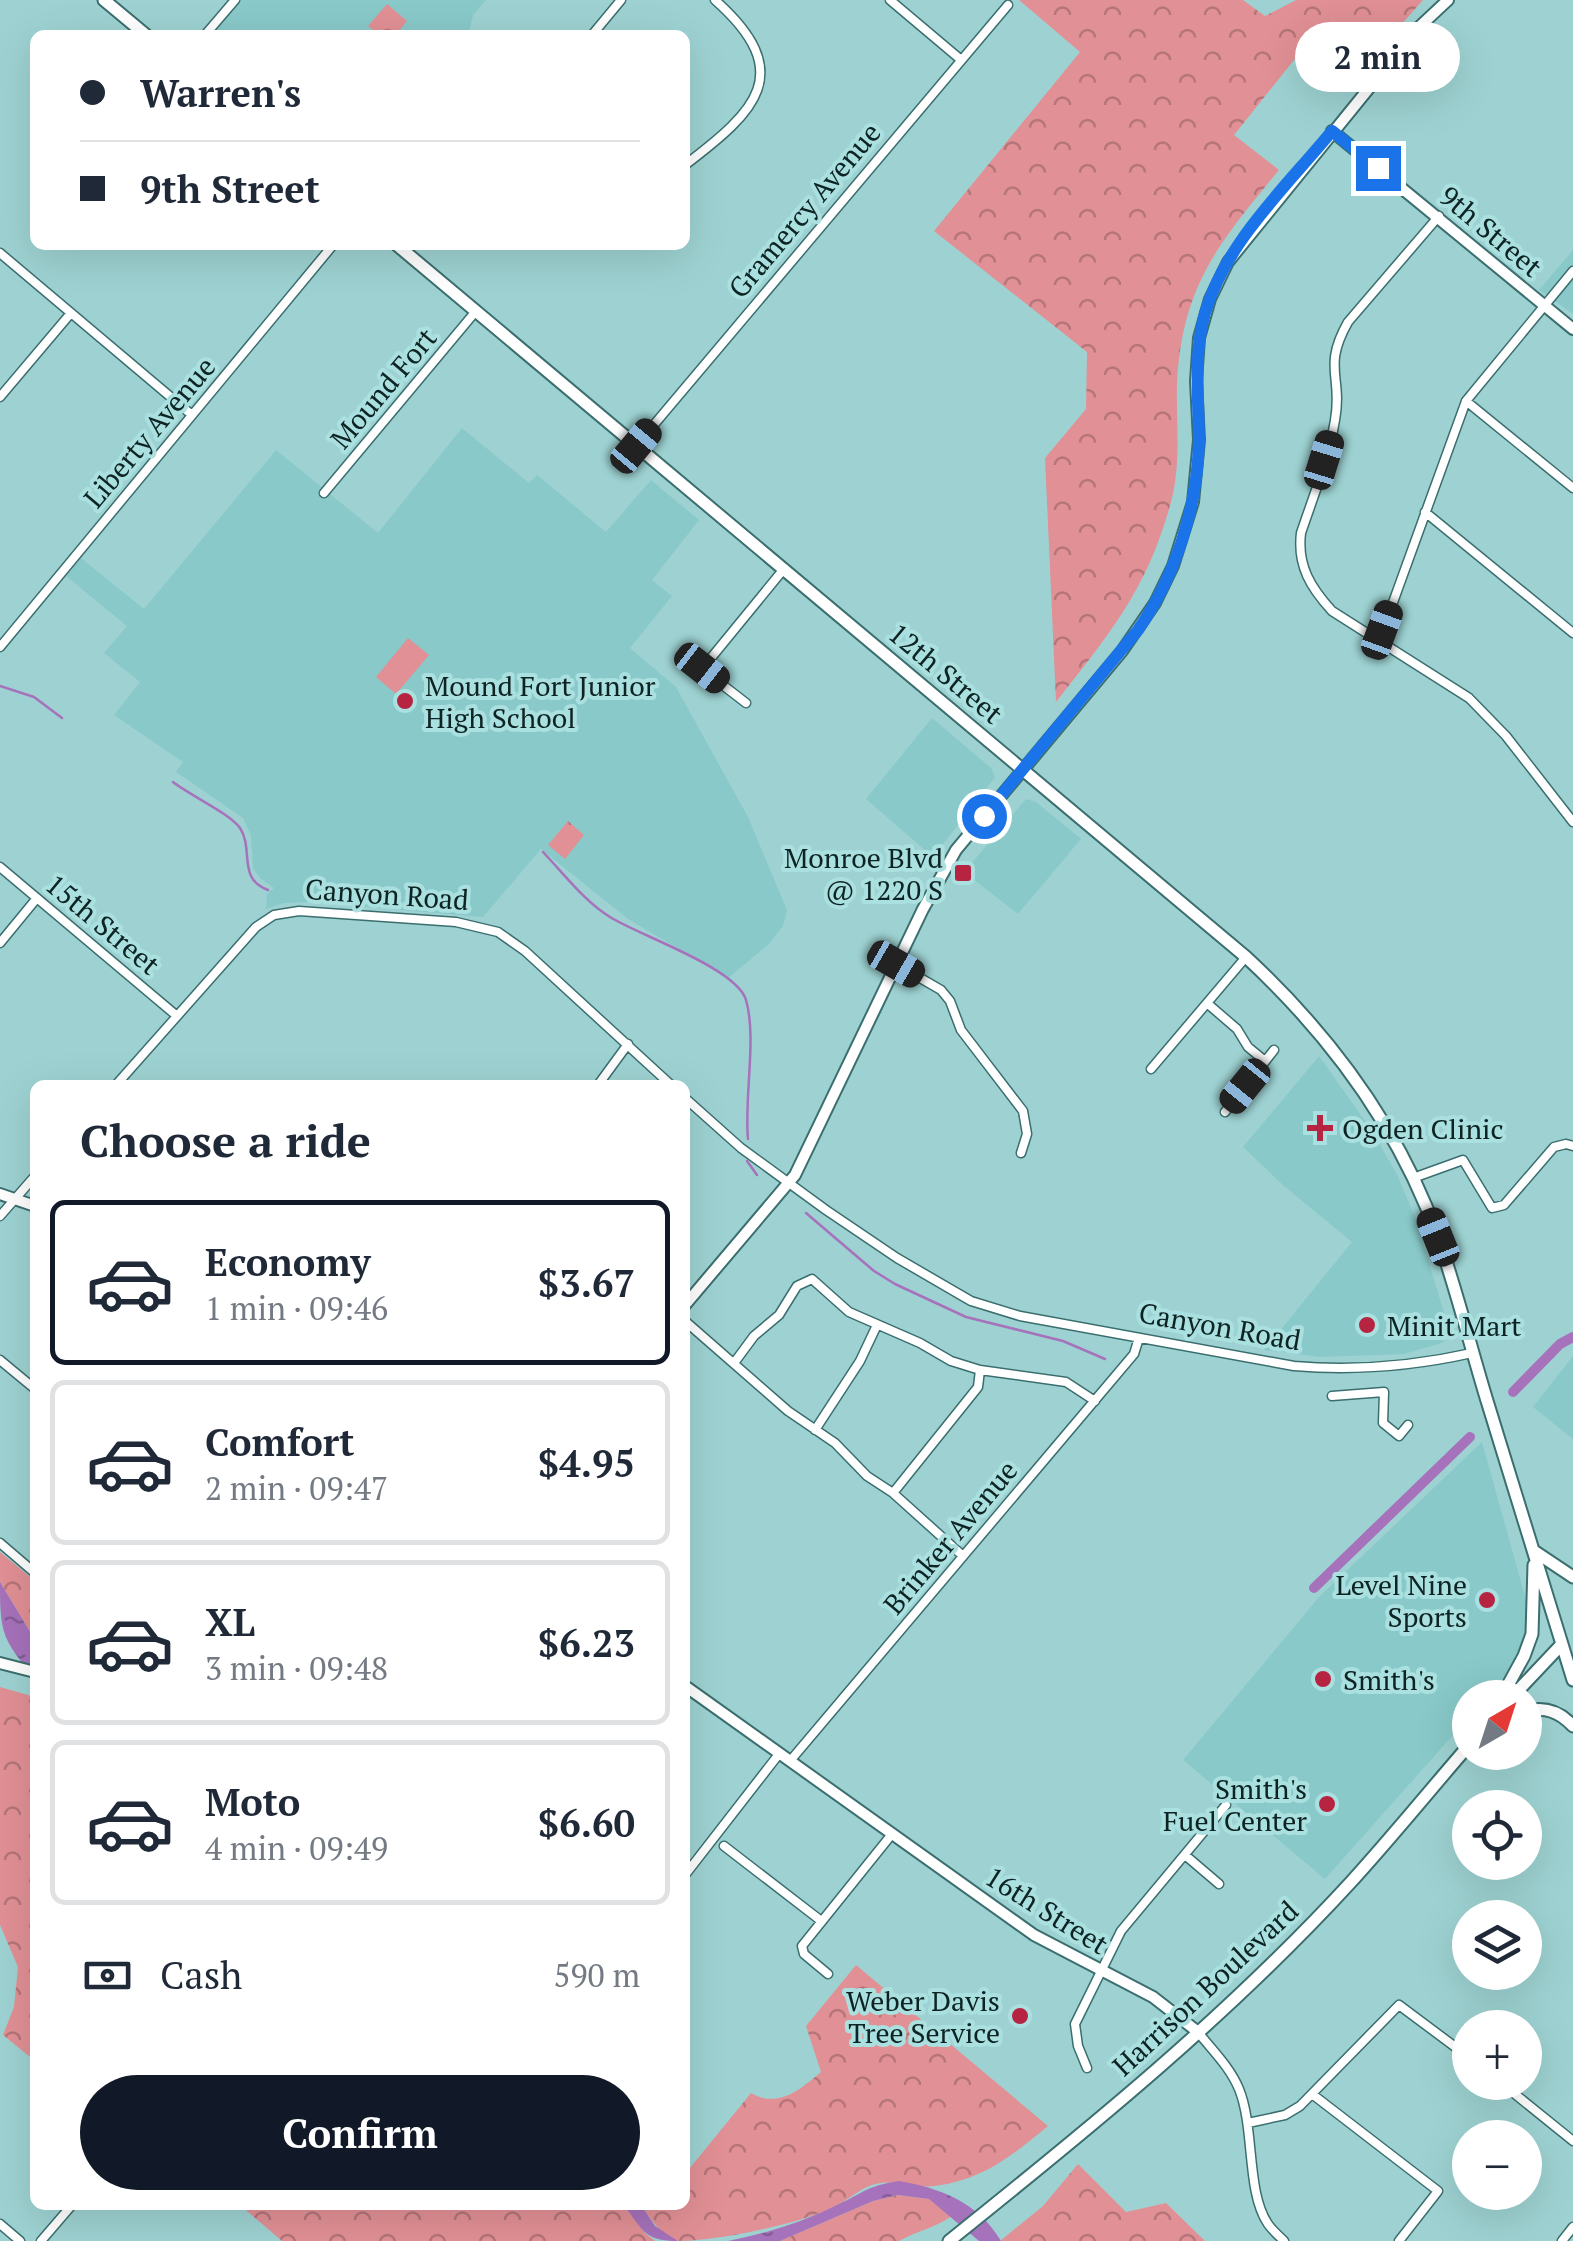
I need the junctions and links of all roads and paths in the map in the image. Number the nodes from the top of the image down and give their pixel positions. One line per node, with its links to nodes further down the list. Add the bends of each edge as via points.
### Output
1 (104, 0): 8 (main road)
2 (234, 0): 9 (street)
3 (621, 0): 10 (street)
4 (714, 0): 13 (street, via 746,30 760,83 736,125)
5 (890, 0): 11 (street)
6 (1448, 0): 12 (main road)
7 (1008, 5): 11 (street, Gramercy Avenue)
8 (140, 30)
9 (210, 30)
10 (596, 30)
11 (960, 59): 26 (street, Gramercy Avenue)
12 (1332, 131): 14 (main road, 9th Street); 35 (main road, via 1240,244 1210,299 1198,349 1196,486 1159,596)
13 (690, 161)
14 (1438, 216): 19 (main road, 9th Street); 32 (street, via 1338,340 1335,424 1301,534 1299,551 1316,593)
15 (329, 250): 25 (street, Liberty Avenue)
16 (412, 250): 20 (main road, 12th Street)
17 (0, 253): 21 (street)
18 (1573, 271): 19 (street)
19 (1544, 305): 22 (main road, 9th Street); 24 (street)
20 (476, 312): 26 (main road, 12th Street); 28 (street, Mound Fort)
21 (71, 313): 23 (street); 25 (street)
22 (1573, 329)
23 (0, 397)
24 (1466, 400): 27 (street); 29 (street)
25 (192, 415): 33 (street, Liberty Avenue)
26 (636, 446): 30 (main road, 12th Street)
27 (1573, 488)
28 (324, 493)
29 (1425, 512): 31 (street); 32 (street)
30 (784, 570): 34 (street, via 702,668); 35 (main road, 12th Street)
31 (1573, 633)
32 (1378, 641): 36 (street, via 1442,678 1488,715)
33 (0, 647)
34 (746, 703)
35 (1022, 770): 40 (main road, 12th Street); 41 (main road, via 950,858)
36 (1573, 822)
37 (0, 867): 38 (street, 15th Street)
38 (37, 898): 39 (street); 43 (street, 15th Street)
39 (0, 943)
40 (1246, 957): 42 (street); 55 (main road, 12th Street, via 1282,990 1363,1089)
41 (896, 964): 54 (street, via 950,1001 961,1030 1023,1112 1027,1134); 57 (main road)
42 (1208, 1004): 46 (street); 47 (street)
43 (177, 1016): 44 (street, Canyon Road, via 265,920 299,911 368,915 476,924 498,932); 48 (street, Canyon Road)
44 (628, 1044): 49 (street); 50 (street, Canyon Road)
45 (1274, 1050): 46 (street)
46 (1265, 1061): 52 (street)
47 (1151, 1069)
48 (120, 1080)
49 (602, 1080)
50 (666, 1080)
51 (690, 1102): 57 (street, Canyon Road)
52 (1224, 1112)
53 (1573, 1146): 55 (street, via 1554,1147 1504,1205 1492,1208 1463,1160)
54 (1021, 1152)
55 (1413, 1178): 66 (main road, 12th Street)
56 (30, 1182): 59 (street)
57 (788, 1182): 62 (main road); 65 (street, Canyon Road, via 971,1301)
58 (0, 1194): 59 (main road)
59 (14, 1200): 60 (main road); 61 (street)
60 (30, 1205)
61 (0, 1216)
62 (690, 1299)
63 (876, 1325): 68 (street, via 849,1312 812,1279 804,1280); 69 (street); 74 (street)
64 (690, 1326): 68 (street)
65 (1139, 1338): 66 (street, Canyon Road, via 1331,1369); 72 (street, Brinker Avenue, via 1134,1354)
66 (1472, 1353): 77 (main road)
67 (0, 1360): 70 (street)
68 (734, 1363): 74 (street)
69 (980, 1370): 72 (street, via 1066,1382); 75 (street, via 978,1387)
70 (30, 1385)
71 (1332, 1396): 73 (street, via 1384,1392 1382,1423 1398,1436)
72 (1095, 1401): 78 (street, Brinker Avenue)
73 (1408, 1425)
74 (815, 1430): 75 (street)
75 (892, 1493): 78 (street)
76 (0, 1543): 79 (street)
77 (1534, 1551): 80 (main road); 82 (main road); 83 (main road, via 1532,1634)
78 (963, 1556): 90 (street, Brinker Avenue)
79 (30, 1569)
80 (1573, 1577)
81 (1573, 1632): 82 (main road)
82 (1562, 1644): 84 (main road); 85 (main road)
83 (1511, 1680)
84 (1529, 1680)
85 (1573, 1680)
86 (690, 1690): 89 (main road, 16th Street)
87 (1542, 1711): 88 (main road)
88 (1573, 1726)
89 (779, 1754): 90 (main road, 16th Street); 96 (street)
90 (790, 1762): 93 (main road, 16th Street)
91 (1452, 1765): 101 (main road, Harrison Boulevard, via 1351,1882)
92 (1226, 1805): 95 (street)
93 (892, 1834): 98 (street); 99 (main road, 16th Street, via 1034,1935)
94 (724, 1846): 98 (street)
95 (1185, 1855): 97 (street); 99 (street, via 1121,1932)
96 (690, 1869)
97 (1219, 1884)
98 (820, 1920): 100 (street, via 802,1950)
99 (1100, 1971): 101 (main road, 16th Street, via 1153,1997); 103 (street, via 1076,2024)
100 (828, 1974)
101 (1198, 2032): 106 (street, 16th Street, via 1231,2074); 111 (main road, Harrison Boulevard)
102 (1452, 2044): 104 (street, via 1400,2005)
103 (1087, 2068)
104 (1312, 2094): 106 (street, via 1286,2115); 115 (street, via 1438,2192)
105 (1522, 2100): 107 (street)
106 (1248, 2123): 114 (street, 16th Street, via 1258,2203)
107 (1573, 2141)
108 (68, 2210): 113 (street)
109 (0, 2224): 112 (street)
110 (1573, 2227): 116 (street)
111 (949, 2240)
112 (20, 2241)
113 (41, 2241)
114 (1284, 2241)
115 (1399, 2241)
116 (1562, 2241)

